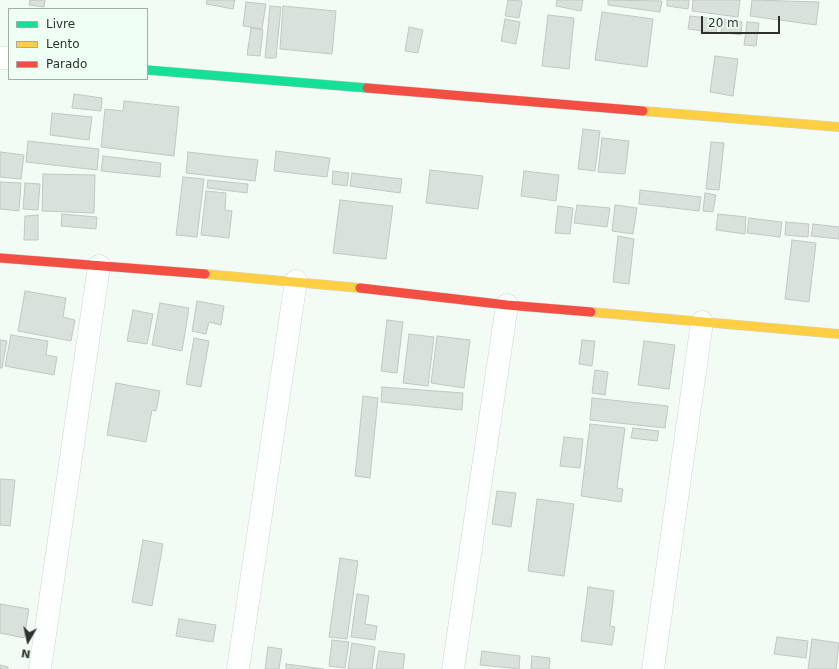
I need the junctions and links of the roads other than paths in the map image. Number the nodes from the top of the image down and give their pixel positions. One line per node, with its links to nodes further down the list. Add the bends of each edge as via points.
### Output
1 (148, 70): 2 (street)
2 (839, 127)
3 (0, 258): 4 (street)
4 (98, 266): 5 (street); 9 (street)
5 (296, 281): 6 (street); 10 (street)
6 (507, 305): 7 (street); 11 (street)
7 (702, 322): 8 (street); 12 (street)
8 (839, 334)
9 (40, 669)
10 (238, 669)
11 (453, 669)
12 (653, 669)

